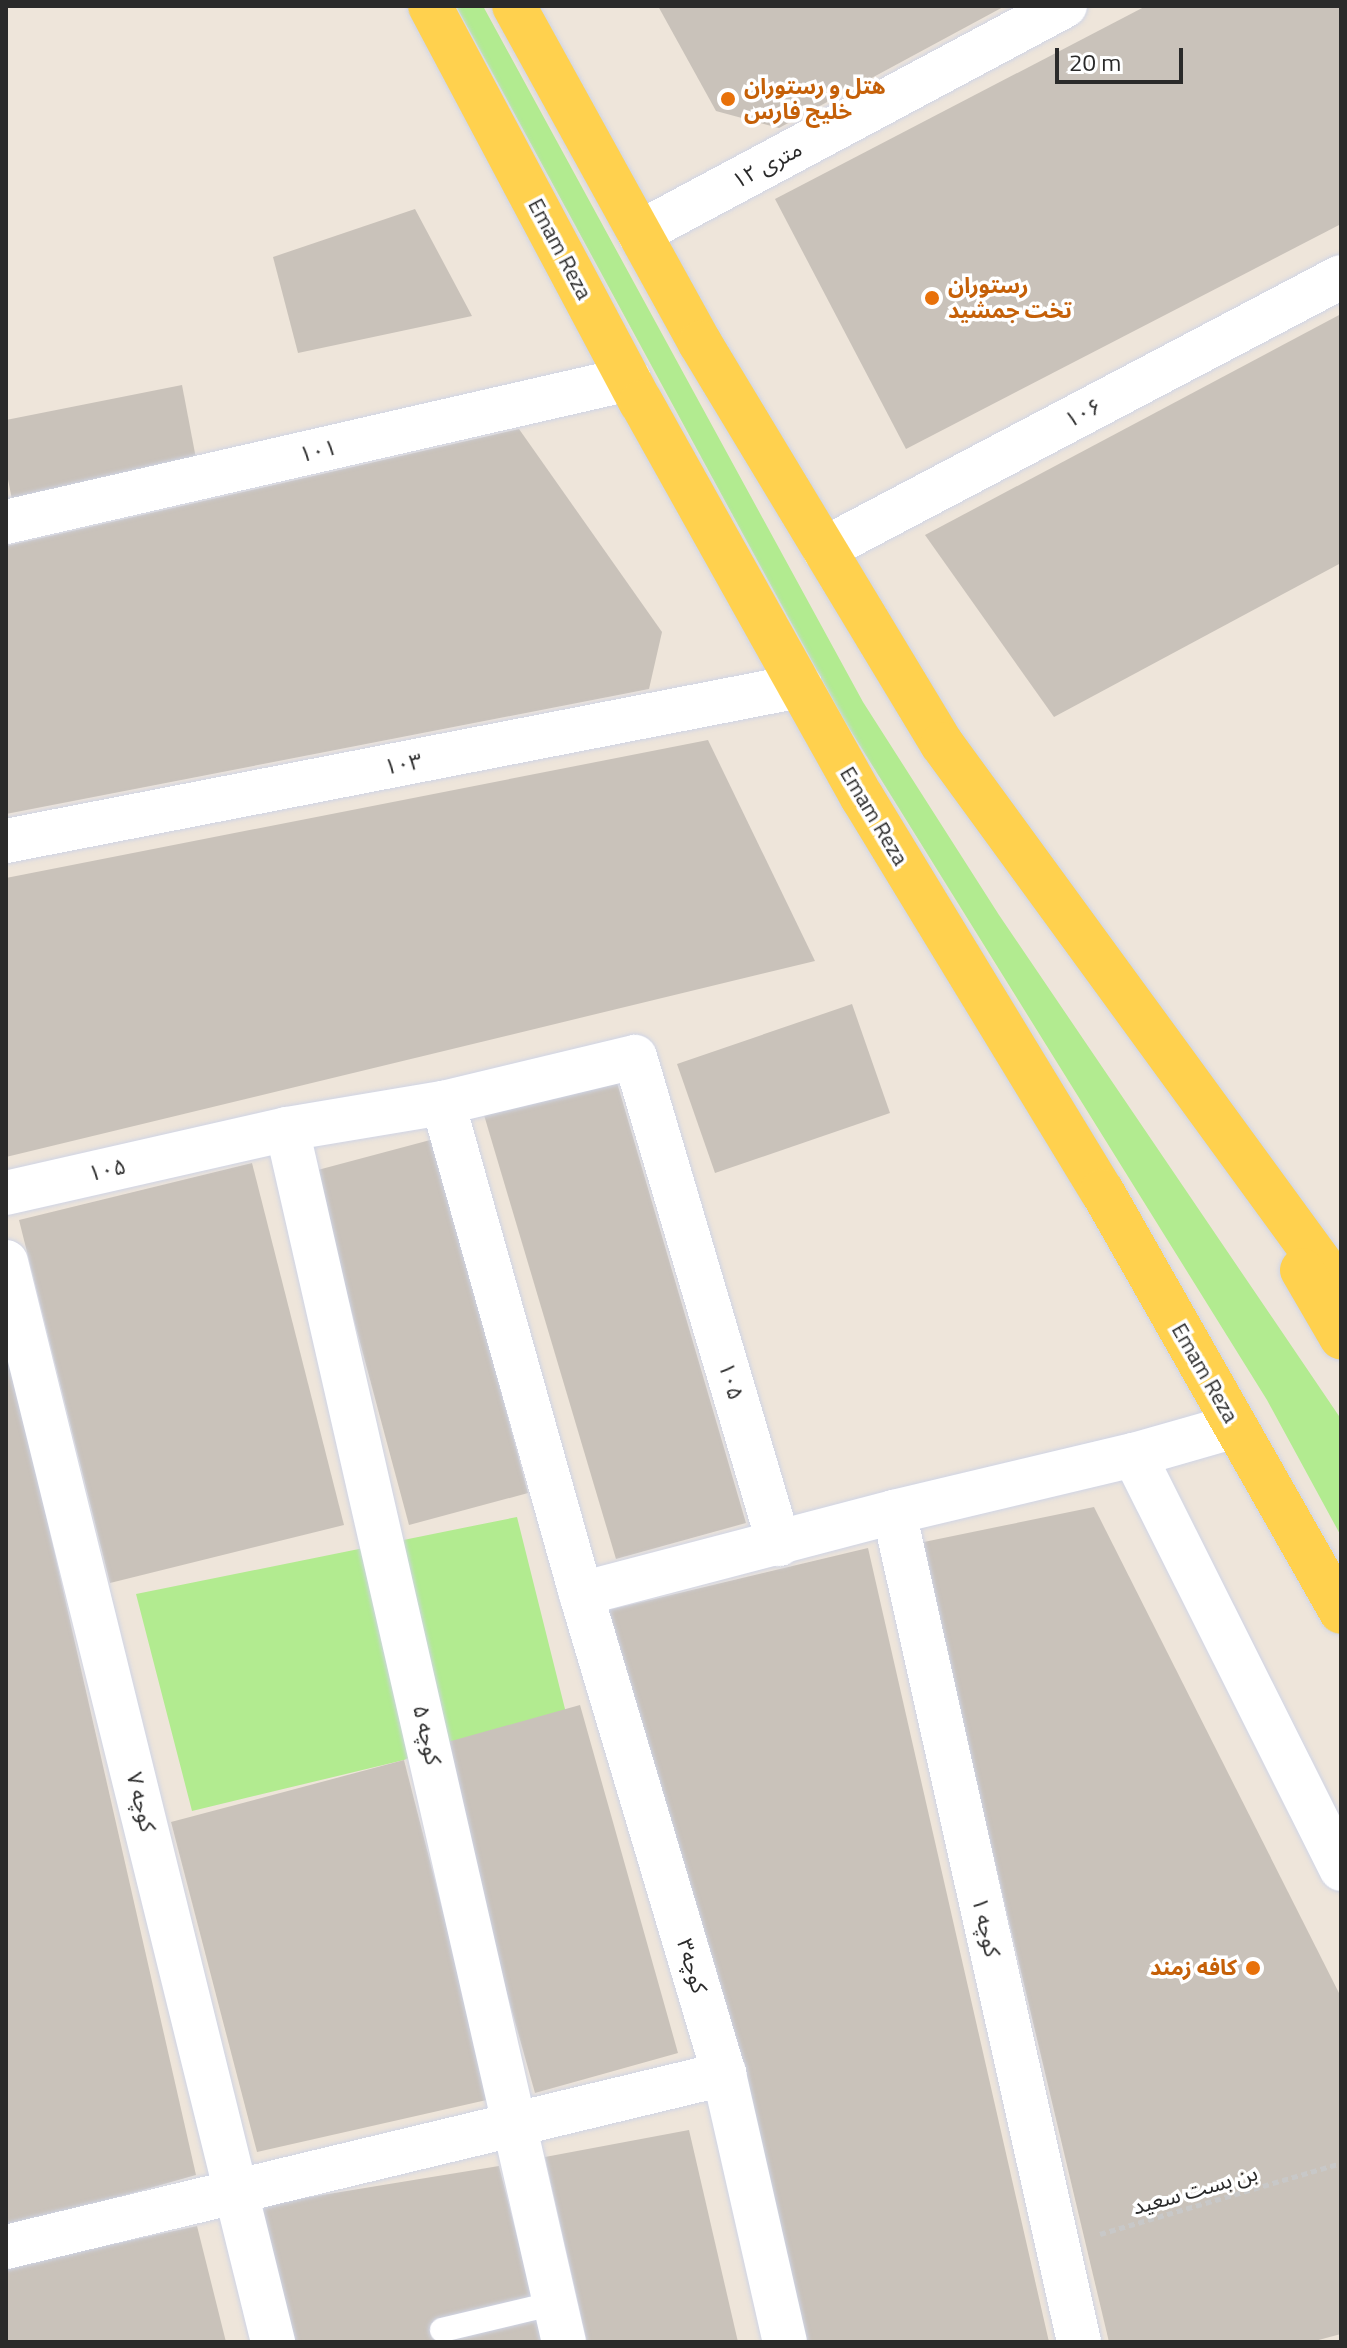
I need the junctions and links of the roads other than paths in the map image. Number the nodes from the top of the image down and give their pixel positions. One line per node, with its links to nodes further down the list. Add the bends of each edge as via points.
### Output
1 (430, 6): 6 (main road, Emam Reza)
2 (514, 6): 4 (main road)
3 (1065, 6): 4 (street, ۱۲ متری)
4 (639, 233): 8 (main road)
5 (1341, 277): 8 (street, ۱۰۶)
6 (629, 379): 7 (street, ۱۰۱); 9 (main road, Emam Reza)
7 (6, 522)
8 (824, 549): 12 (main road, via 942,744)
9 (800, 686): 10 (street, ۱۰۳); 18 (main road, Emam Reza, via 1102,1191)
10 (6, 841)
11 (443, 1103): 13 (street, ۱۰۵); 21 (street, ۱۰۵, via 635,1057); 22 (street)
12 (1216, 1122): 16 (main road); 17 (main road)
13 (287, 1129): 14 (street, ۱۰۵); 26 (street, کوچه ۵)
14 (6, 1193)
15 (6, 1262): 27 (street, کوچه ۷)
16 (1341, 1291)
17 (1341, 1337)
18 (1235, 1426): 19 (street); 23 (main road, Emam Reza)
19 (1134, 1455): 20 (street); 24 (street)
20 (894, 1512): 21 (street); 33 (street, کوچه ۱)
21 (779, 1544): 22 (street)
22 (581, 1594): 25 (street, کوچه۳)
23 (1341, 1612)
24 (1341, 1869)
25 (724, 2074): 26 (street); 32 (street, کوچه۳)
26 (516, 2123): 27 (street); 29 (street, کوچه ۵)
27 (237, 2190): 28 (street); 31 (street, کوچه ۷)
28 (6, 2247)
29 (560, 2323): 30 (lane)
30 (442, 2330)
31 (273, 2342)
32 (785, 2342)
33 (1079, 2342)

